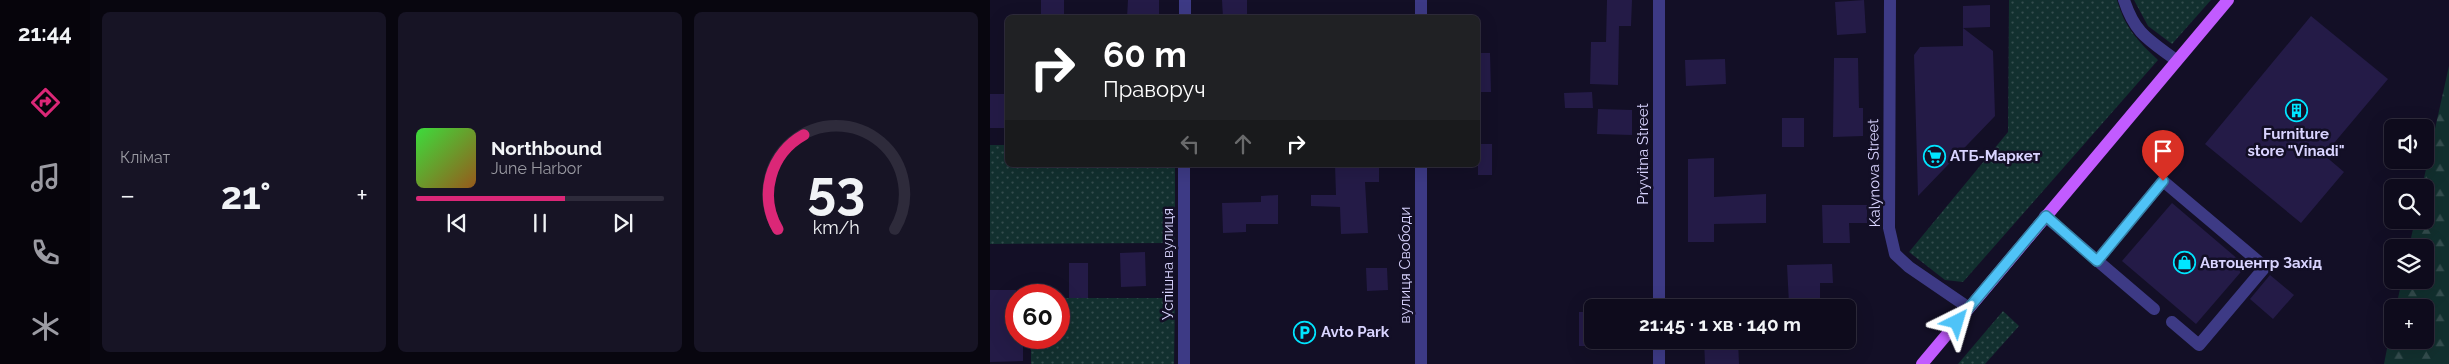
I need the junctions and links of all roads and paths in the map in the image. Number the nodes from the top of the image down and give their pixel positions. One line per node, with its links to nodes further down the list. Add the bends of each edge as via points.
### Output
1 (1185, 0): 7 (street)
2 (1421, 0): 8 (street)
3 (1659, 0): 14 (street, Pryvitna Street)
4 (1890, 0): 15 (street, Kalynova Street, via 1889,228 1895,254)
5 (2124, 0): 9 (street, via 2140,33)
6 (2228, 0): 9 (main road)
7 (1185, 15)
8 (1421, 15)
9 (2176, 60): 12 (main road)
10 (1184, 167): 19 (street, Успішна вулиця)
11 (1421, 167): 20 (street, вулиця Свободи)
12 (2046, 216): 13 (street); 15 (main road)
13 (2097, 261): 16 (street); 17 (street, via 2163,181 2265,267 2199,345)
14 (1659, 299)
15 (1969, 308): 22 (main road)
16 (2154, 309)
17 (2172, 322)
18 (1659, 349): 21 (street)
19 (1184, 364)
20 (1421, 364)
21 (1659, 364)
22 (1922, 364)

